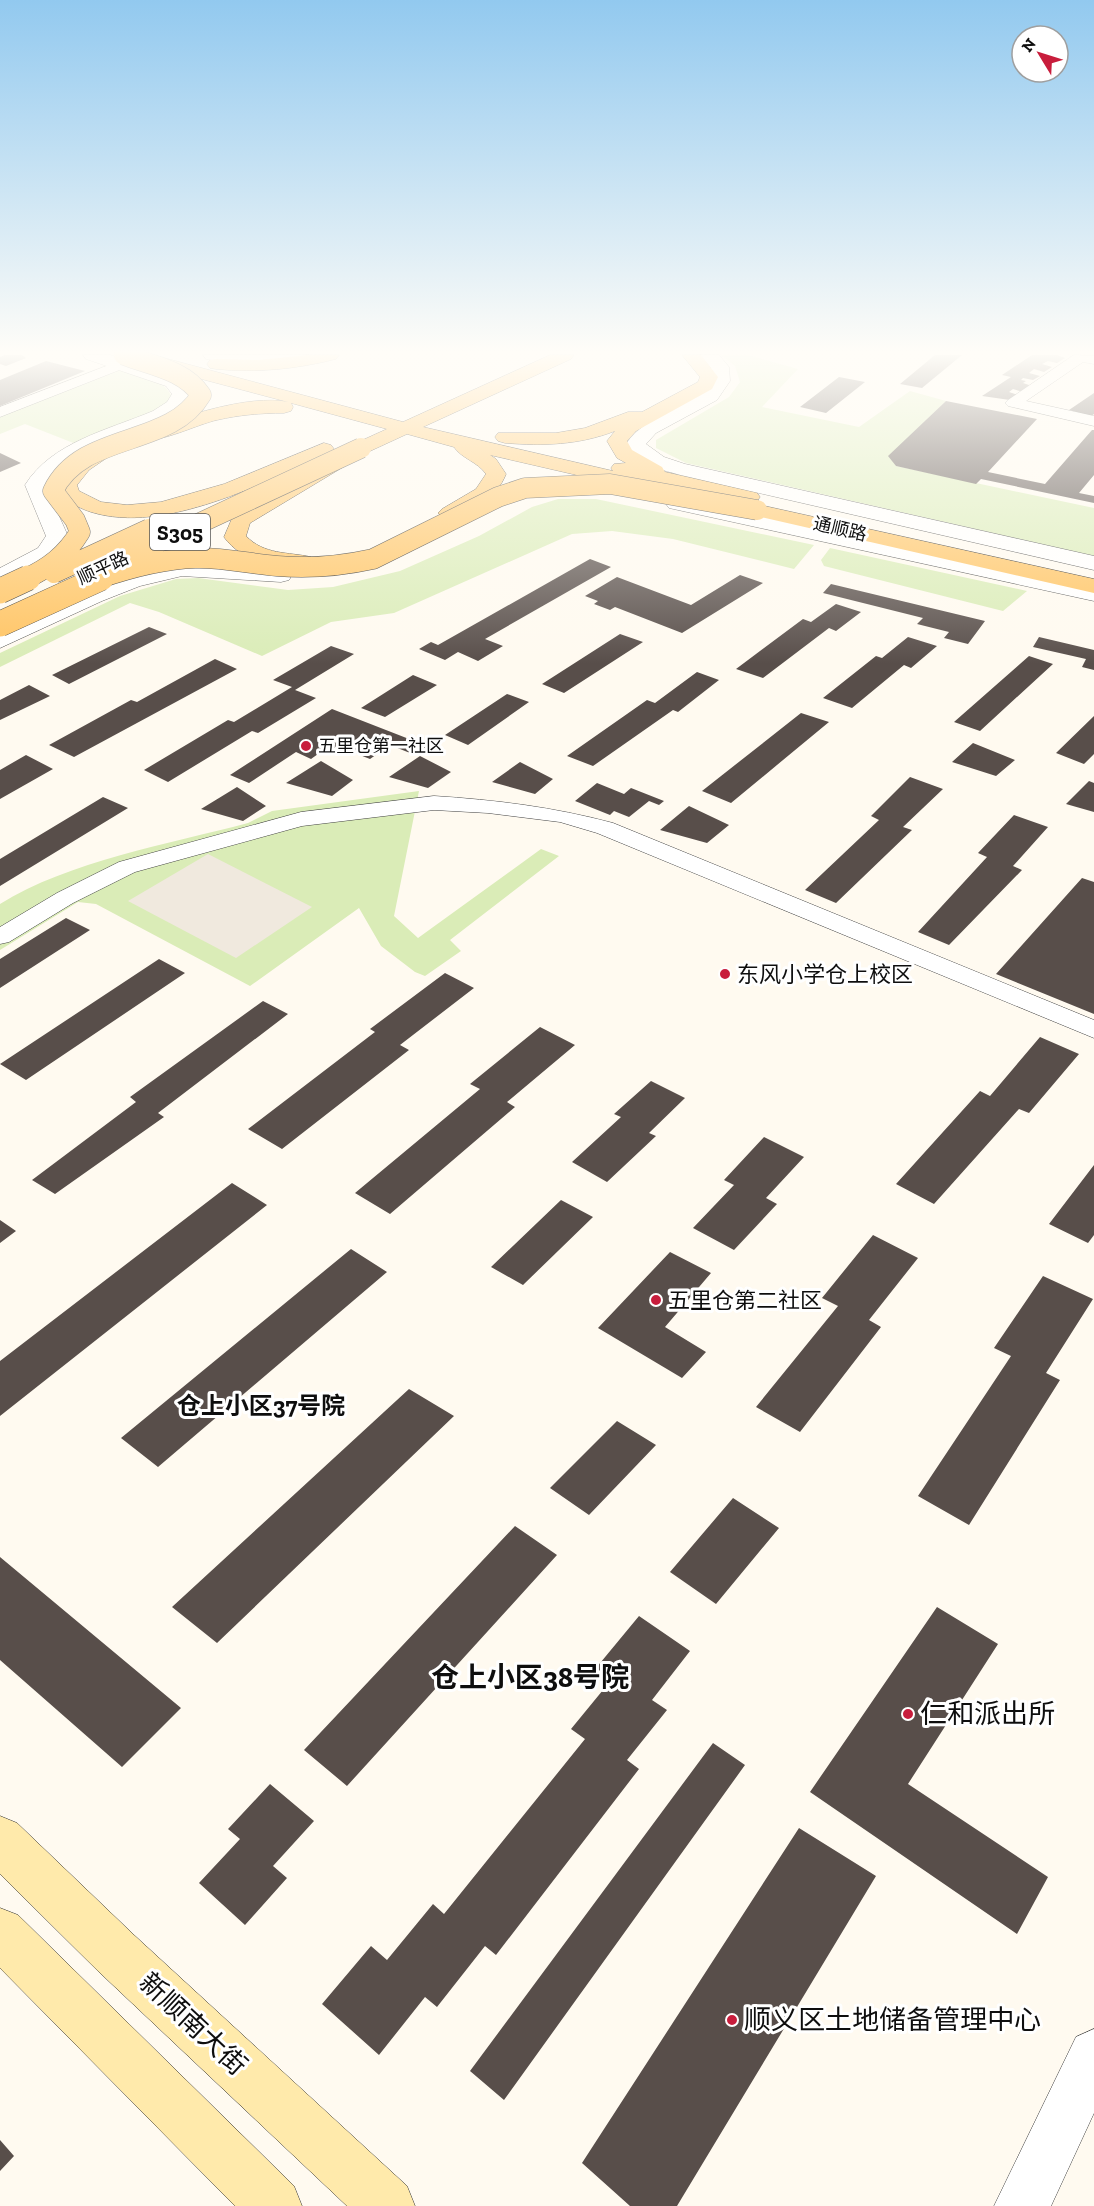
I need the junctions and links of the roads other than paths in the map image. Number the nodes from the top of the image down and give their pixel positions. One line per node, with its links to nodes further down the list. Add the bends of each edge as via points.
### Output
1 (60, 458): 15 (street, via 35,485 57,536 46,553)
2 (85, 458): 17 (main road, bridge, via 55,480 53,491 80,532 71,549 51,566)
3 (96, 458): 4 (main road, bridge, via 82,466 67,484 69,494 83,504 103,510 154,510 203,498)
4 (302, 458)
5 (305, 458): 19 (main road, 顺平路 / S305, bridge)
6 (340, 458): 20 (main road, 顺平路 / S305, bridge)
7 (344, 458): 8 (main road, bridge, via 250,512 240,520 235,537 249,550 277,560 310,563 372,553 474,501 493,485 496,474)
8 (483, 458)
9 (554, 458): 12 (main road, 通顺路, bridge)
10 (630, 458): 12 (main road, via 656,471)
11 (650, 458): 13 (street, via 703,474)
12 (764, 506): 14 (main road, 通顺路); 16 (main road, 通顺路); 21 (main road, bridge, via 610,484 534,487 498,497 373,559 354,564 311,567 195,558 148,563 83,585)
13 (1094, 562)
14 (1094, 573)
15 (0, 577)
16 (1094, 586)
17 (0, 591)
18 (1094, 594): 22 (street, via 665,502 570,489 530,494 497,506 399,557 348,574 310,577 182,569 122,585)
19 (0, 598)
20 (0, 616)
21 (0, 624)
22 (0, 641)
23 (0, 937): 24 (street, via 127,867 212,842 301,819 434,803 488,806 562,816 634,839)
24 (1094, 1030)
25 (0, 1840): 29 (main road, 新顺南大街)
26 (0, 1933): 28 (main road)
27 (1094, 2055): 30 (street)
28 (274, 2206)
29 (387, 2206)
30 (1022, 2206)

